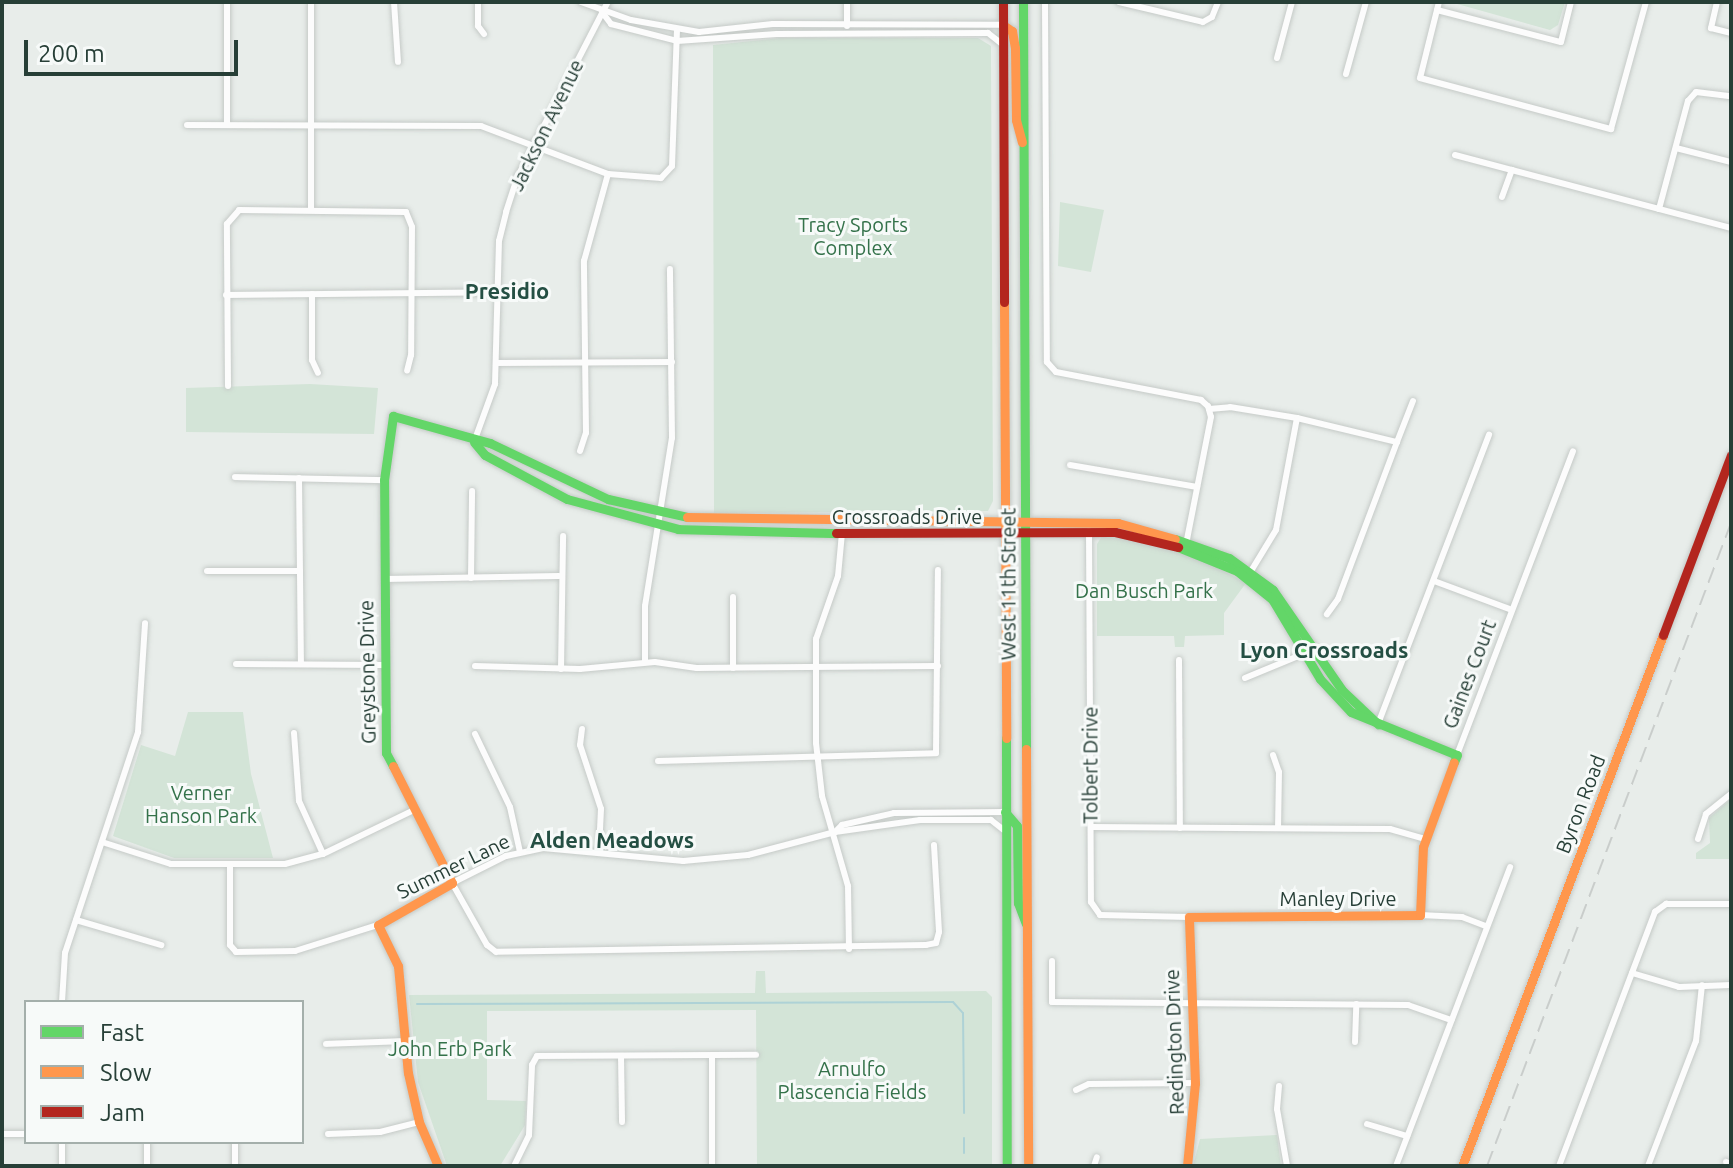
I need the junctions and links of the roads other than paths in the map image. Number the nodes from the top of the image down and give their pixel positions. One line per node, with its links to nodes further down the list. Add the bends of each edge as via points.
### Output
1 (227, 2): 33 (street)
2 (311, 2): 35 (street)
3 (394, 2): 30 (street)
4 (478, 2): 26 (street, via 478,26)
5 (581, 2): 20 (street)
6 (608, 2): 20 (street, Jackson Avenue)
7 (847, 2): 21 (street)
8 (1003, 2): 22 (street, West 11th Street)
9 (1023, 2): 37 (street, West 11th Street)
10 (1045, 2): 59 (street, via 1050,367 1201,400)
11 (1119, 2): 12 (street, via 1203,22 1212,17)
12 (1218, 2)
13 (1292, 2): 29 (street)
14 (1366, 2): 31 (street)
15 (1439, 2): 19 (street)
16 (1571, 2): 19 (street, via 1561,42)
17 (1646, 2): 19 (street, via 1611,129 1420,78)
18 (1717, 2): 25 (street, via 1711,28)
19 (1437, 10)
20 (602, 12): 23 (street); 27 (street, via 611,24); 36 (street, Jackson Avenue)
21 (847, 24): 22 (street); 23 (street); 24 (street)
22 (1003, 25): 28 (street, West 11th Street); 37 (street, via 1012,31 1015,48 1016,120)
23 (677, 31): 27 (street)
24 (848, 33): 27 (street); 28 (street, via 988,33)
25 (1731, 33)
26 (484, 34)
27 (677, 41): 42 (street, via 669,173 661,178)
28 (1003, 46): 75 (street, West 11th Street)
29 (1277, 58)
30 (398, 62)
31 (1346, 74)
32 (1731, 96): 38 (street, via 1696,92 1688,101)
33 (227, 124): 34 (street); 35 (street)
34 (187, 125)
35 (311, 125): 36 (street, via 458,124); 45 (street)
36 (534, 144): 42 (street, via 561,160); 48 (street, Jackson Avenue, via 506,212)
37 (1024, 145): 77 (street, West 11th Street)
38 (1676, 148): 40 (street); 44 (street)
39 (1455, 155): 41 (street)
40 (1731, 162)
41 (1512, 170): 43 (street); 44 (street)
42 (608, 174): 52 (street, via 584,261)
43 (1502, 197)
44 (1659, 209): 46 (street)
45 (311, 210): 50 (street, via 406,212 412,227); 51 (street, via 239,210 229,217)
46 (1731, 228)
47 (670, 269): 53 (street)
48 (497, 292): 50 (street); 54 (street, Jackson Avenue)
49 (312, 294): 50 (street); 51 (street); 56 (street, via 312,360)
50 (411, 294): 55 (street)
51 (226, 295): 57 (street)
52 (586, 362): 53 (street); 54 (street); 65 (street, via 586,433)
53 (672, 362): 74 (street, via 672,438)
54 (498, 363): 63 (street, Jackson Avenue, via 491,400)
55 (407, 371)
56 (318, 373)
57 (228, 386)
58 (1413, 401): 64 (street)
59 (1209, 409): 61 (street, via 1230,407); 72 (street)
60 (393, 416): 63 (street, Crossroads Drive); 71 (street, Greystone Drive)
61 (1297, 418): 64 (street); 86 (street, via 1276,530)
62 (1489, 435): 90 (street)
63 (474, 442): 74 (street, Crossroads Drive, via 490,443 608,499); 76 (street, Crossroads Drive, via 485,455 567,499)
64 (1397, 442): 93 (street, via 1343,586)
65 (580, 451)
66 (1573, 451): 92 (street, Gaines Court)
67 (1731, 455): 182 (street, Byron Road)
68 (1070, 465): 72 (street)
69 (235, 477): 70 (street)
70 (299, 478): 71 (street); 85 (street)
71 (384, 480): 89 (street, Greystone Drive)
72 (1197, 487): 82 (street)
73 (472, 491): 88 (street)
74 (662, 513): 75 (street, Crossroads Drive, via 731,521); 76 (street)
75 (1004, 521): 77 (street, Crossroads Drive); 80 (street, West 11th Street)
76 (659, 526): 79 (street, Crossroads Drive, via 721,533); 97 (street, via 645,606)
77 (1025, 527): 78 (street, Crossroads Drive); 80 (street, Crossroads Drive); 138 (street, West 11th Street)
78 (1090, 527): 82 (street, Crossroads Drive); 118 (street, Tolbert Drive)
79 (842, 533): 80 (street, Crossroads Drive); 104 (street, via 838,576 819,618)
80 (1005, 534): 117 (street, West 11th Street)
81 (563, 536): 87 (street)
82 (1186, 545): 86 (street, Crossroads Drive)
83 (938, 570): 102 (street)
84 (207, 571): 85 (street)
85 (300, 571): 99 (street)
86 (1249, 575): 95 (street, Crossroads Drive)
87 (559, 576): 88 (street); 105 (street)
88 (471, 578): 89 (street)
89 (384, 579): 100 (street, Greystone Drive)
90 (1434, 581): 92 (street); 107 (street)
91 (733, 597): 103 (street)
92 (1512, 610): 113 (street, Gaines Court)
93 (1327, 614)
94 (145, 623): 125 (street, via 143,709)
95 (1311, 652): 106 (street); 107 (street, Crossroads Drive)
96 (1179, 660): 119 (street)
97 (645, 662): 103 (street); 105 (street)
98 (236, 664): 99 (street)
99 (301, 664): 100 (street)
100 (383, 665): 116 (street, Greystone Drive, via 386,753)
101 (475, 666): 105 (street)
102 (938, 666): 104 (street); 111 (street, via 936,753)
103 (733, 668): 104 (street)
104 (816, 668): 111 (street)
105 (561, 669)
106 (1245, 678)
107 (1378, 724): 113 (street, Crossroads Drive)
108 (582, 729): 127 (street, via 580,745 601,809)
109 (294, 733): 129 (street, via 299,801)
110 (475, 734): 128 (street, via 510,807)
111 (817, 754): 114 (street); 121 (street, via 822,796)
112 (1273, 755): 120 (street, via 1279,772)
113 (1457, 755): 123 (street, Gaines Court)
114 (658, 761)
115 (1731, 794): 124 (street, via 1706,814)
116 (412, 811): 129 (street); 132 (street, Greystone Drive)
117 (1005, 812): 121 (street, Summer Lane, via 894,813 842,825); 122 (street, West 11th Street); 138 (street, via 1017,826 1018,903)
118 (1091, 827): 119 (street); 135 (street, Tolbert Drive, via 1091,902 1097,913)
119 (1180, 828): 120 (street)
120 (1278, 828): 123 (street, via 1390,829)
121 (835, 832): 122 (street, Summer Lane, via 920,820 991,820); 127 (street, Summer Lane, via 717,859 666,860); 141 (street, via 848,886)
122 (1005, 833): 176 (street, West 11th Street)
123 (1426, 839): 134 (street, Gaines Court)
124 (1698, 839)
125 (102, 842): 130 (street, via 171,864); 136 (street)
126 (934, 845): 141 (street, via 939,860 936,943)
127 (599, 850): 128 (street, Summer Lane)
128 (520, 852): 132 (street, Summer Lane)
129 (323, 854): 130 (street, via 285,864)
130 (230, 866): 137 (street, Summer Lane, via 234,951 295,951)
131 (1510, 867): 139 (street)
132 (452, 883): 137 (street, Summer Lane); 141 (street, Greystone Drive, via 491,950)
133 (1731, 904): 143 (street, via 1666,904 1655,912)
134 (1420, 915): 135 (street, Manley Drive); 139 (street, Manley Drive, via 1462,917)
135 (1189, 917): 147 (street, Redington Drive)
136 (76, 920): 140 (street); 146 (street, via 65,953)
137 (378, 925): 150 (street, via 398,966)
138 (1027, 926): 177 (street, West 11th Street)
139 (1486, 926): 149 (street)
140 (161, 945)
141 (849, 949)
142 (1052, 961): 147 (street, via 1052,1002)
143 (1632, 973): 144 (street, via 1663,985); 183 (street)
144 (1702, 985): 145 (street); 184 (street, via 1696,1041)
145 (1731, 985)
146 (62, 1000)
147 (1189, 1000): 148 (street); 156 (street, Redington Drive)
148 (1356, 1004): 149 (street, via 1408,1005); 151 (street)
149 (1451, 1020): 165 (street)
150 (403, 1041): 152 (street); 159 (street)
151 (1355, 1042)
152 (326, 1044)
153 (712, 1055): 154 (street); 155 (street); 175 (street)
154 (756, 1055)
155 (621, 1056): 160 (street); 174 (street, via 542,1055 532,1061 529,1135)
156 (1195, 1083): 158 (street, via 1089,1084); 179 (street, Redington Drive)
157 (1279, 1086): 180 (street, via 1277,1109)
158 (1076, 1090)
159 (419, 1122): 164 (street, via 380,1132); 173 (street)
160 (622, 1122)
161 (1367, 1124): 165 (street)
162 (2, 1134): 163 (street)
163 (24, 1134)
164 (328, 1134)
165 (1407, 1136): 181 (street)
166 (62, 1144): 170 (street)
167 (147, 1144): 171 (street)
168 (235, 1144): 172 (street)
169 (1097, 1157): 178 (street)
170 (62, 1166)
171 (147, 1166)
172 (235, 1166)
173 (438, 1166)
174 (514, 1166)
175 (712, 1166)
176 (1010, 1166)
177 (1028, 1166)
178 (1094, 1166)
179 (1187, 1166)
180 (1287, 1166)
181 (1396, 1166)
182 (1462, 1166)
183 (1559, 1166)
184 (1648, 1166)

